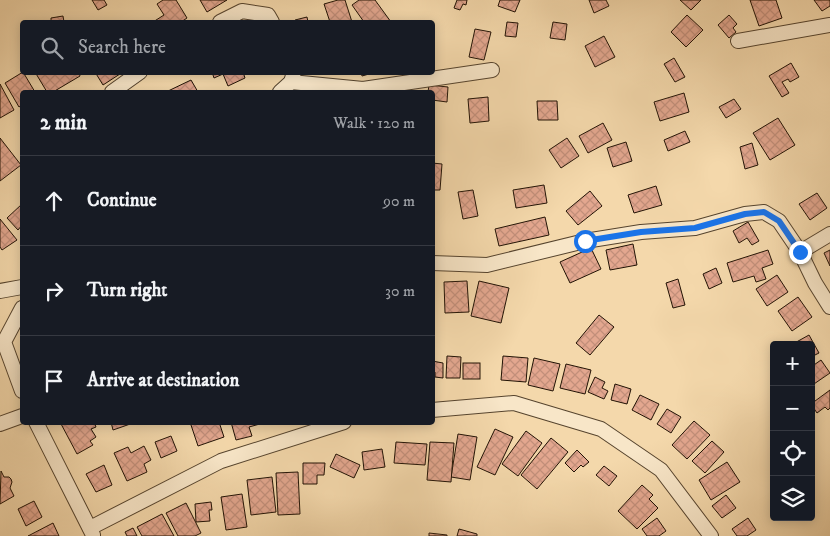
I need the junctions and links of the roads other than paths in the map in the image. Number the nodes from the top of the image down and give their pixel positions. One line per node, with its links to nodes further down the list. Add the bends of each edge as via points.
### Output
1 (224, 20): 2 (street, via 242,11 268,15)
2 (271, 20)
3 (830, 25): 4 (street)
4 (738, 41)
5 (492, 70): 7 (street, via 363,89)
6 (136, 75): 8 (street)
7 (292, 77): 9 (street)
8 (115, 90)
9 (282, 90)
10 (830, 234): 11 (street)
11 (800, 252): 12 (street, via 779,221 764,212 695,228 585,241 487,265); 15 (street)
12 (435, 263)
13 (20, 287): 14 (street)
14 (0, 290)
15 (830, 307)
16 (20, 311): 17 (street)
17 (2, 338): 18 (street)
18 (20, 386)
19 (435, 410): 25 (street, via 514,403 601,429 660,470)
20 (20, 417): 21 (street)
21 (0, 424)
22 (38, 425): 24 (street)
23 (335, 425): 24 (street, via 222,461)
24 (92, 532)
25 (711, 536)

